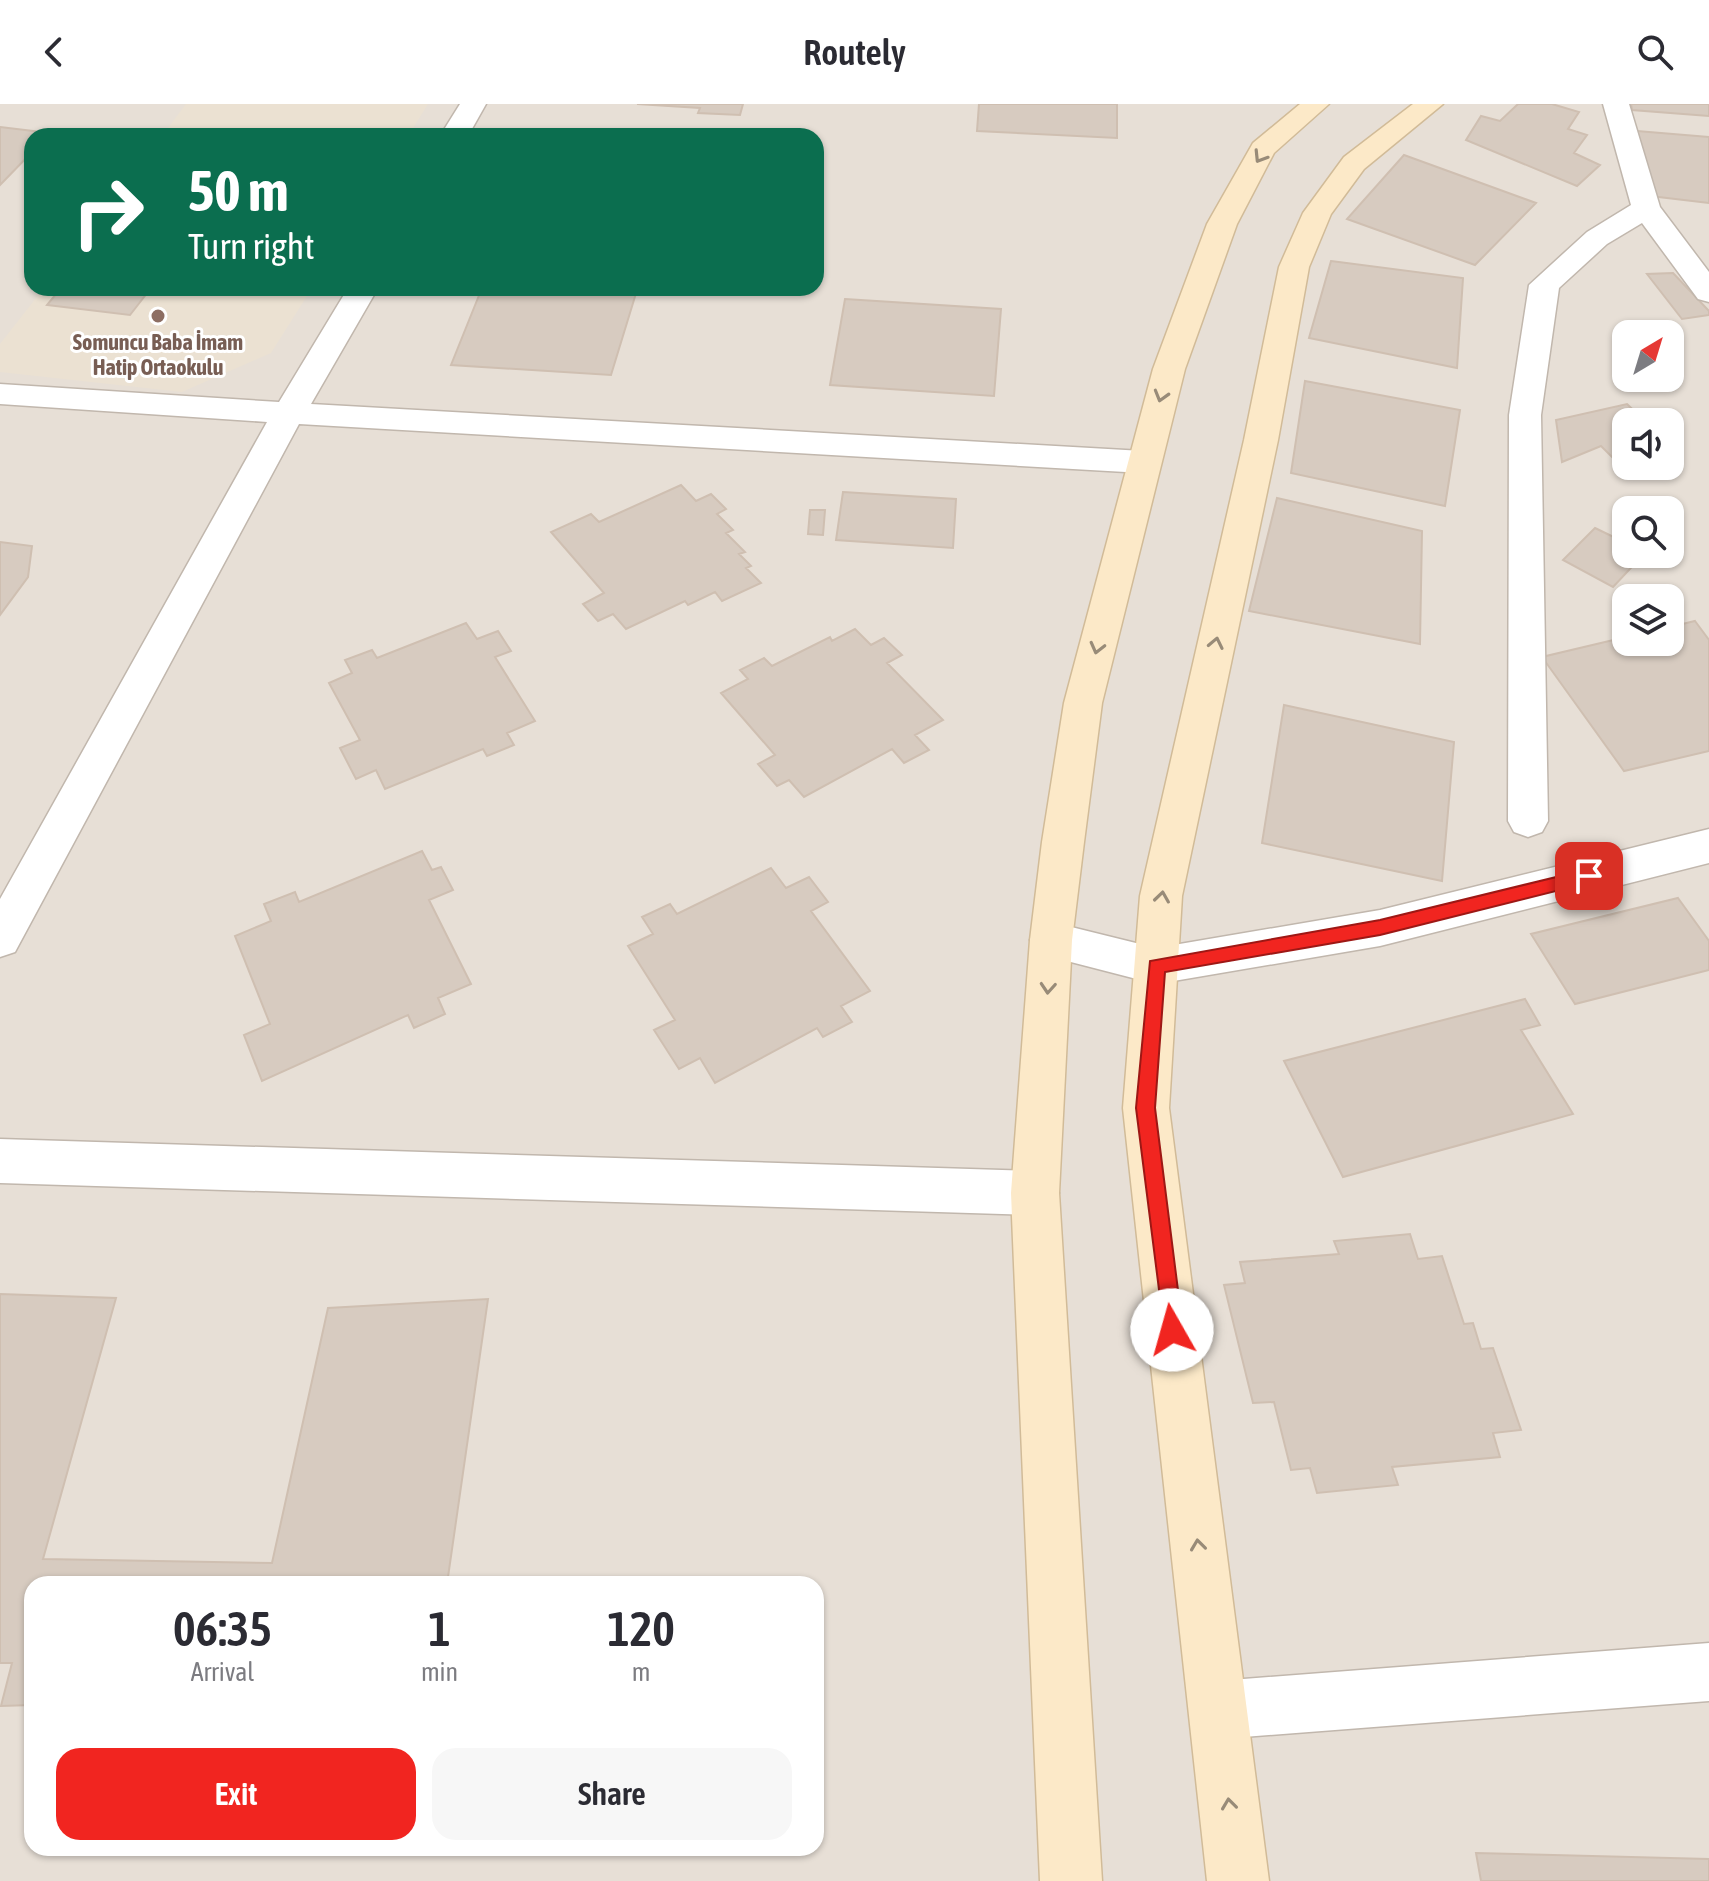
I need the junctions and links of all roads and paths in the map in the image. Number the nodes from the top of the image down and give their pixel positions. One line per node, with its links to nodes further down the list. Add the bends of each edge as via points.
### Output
1 (473, 104): 5 (street)
2 (1316, 104): 11 (main road, one-way to 11, via 1263,149 1222,224 1169,369)
3 (1430, 104): 16 (main road, one-way to 3, via 1161,896 1294,267 1317,213 1354,163)
4 (1616, 104): 6 (street)
5 (459, 128)
6 (1646, 208): 7 (street); 12 (street, via 1597,238 1544,285 1525,415)
7 (1709, 293)
8 (358, 296): 10 (street)
9 (0, 394): 10 (street)
10 (289, 413): 11 (street); 14 (street)
11 (1143, 462): 15 (main road, one-way to 15, via 1083,703)
12 (1528, 821)
13 (1709, 846): 16 (street, via 1380,928)
14 (0, 939)
15 (1051, 940): 16 (street); 18 (main road, one-way to 18)
16 (1156, 966): 20 (main road, one-way to 16, via 1146,1108)
17 (0, 1161): 18 (street)
18 (1035, 1193): 21 (main road)
19 (1709, 1672): 20 (street)
20 (1218, 1710): 22 (main road, one-way to 20)
21 (1071, 1881)
22 (1238, 1881)

